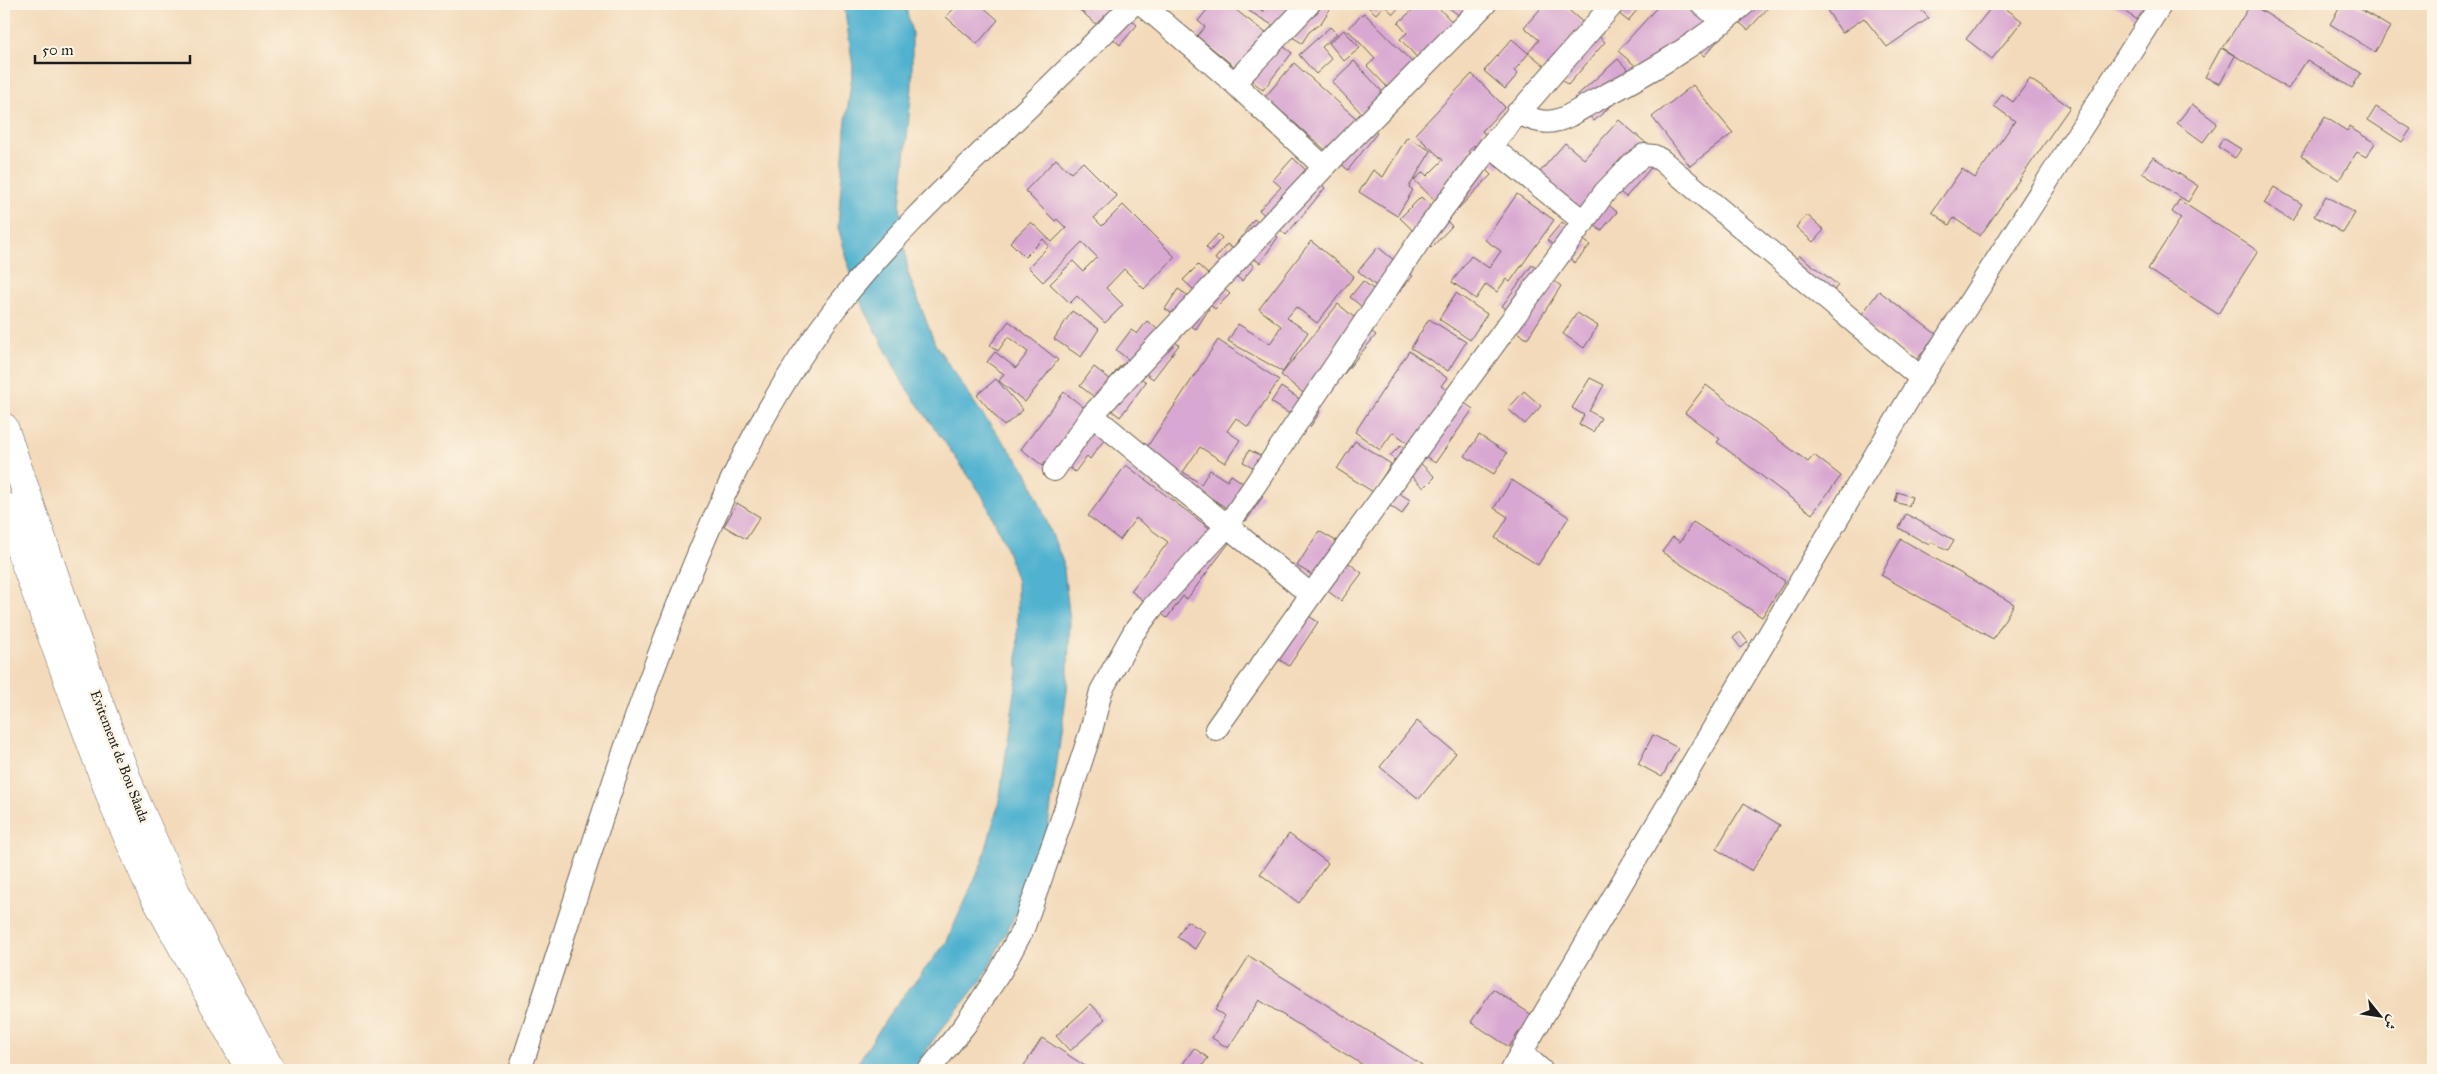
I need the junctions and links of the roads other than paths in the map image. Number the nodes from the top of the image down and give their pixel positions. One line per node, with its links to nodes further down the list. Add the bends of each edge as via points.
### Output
1 (1133, 4): 26 (street, via 911,220 837,306 748,443 682,592 633,723)
2 (1142, 4): 10 (street)
3 (1309, 4): 10 (street)
4 (1485, 4): 13 (street)
5 (1613, 4): 11 (street)
6 (1702, 4): 9 (street)
7 (1744, 4): 9 (street)
8 (2161, 4): 15 (street)
9 (1723, 22): 11 (street, via 1640,75 1560,120 1545,122)
10 (1234, 83): 13 (street)
11 (1517, 113): 12 (street)
12 (1490, 146): 14 (street); 20 (street, via 1426,232)
13 (1324, 167): 16 (street)
14 (1584, 222): 15 (street, via 1605,192 1632,164 1644,155 1654,156); 21 (street)
15 (1921, 378): 23 (street)
16 (1092, 415): 18 (street); 20 (street)
17 (4, 427): 25 (highway, Evitement de Bou Sâada, via 132,792 176,892)
18 (1054, 470)
19 (4, 506): 24 (highway, Evitement de Bou Sâada, via 114,806 148,883)
20 (1228, 525): 21 (street); 27 (street, via 1152,608 1116,660 1101,692 1064,813 1023,929 1000,972)
21 (1311, 595): 22 (street)
22 (1216, 729)
23 (1517, 1062): 28 (street)
24 (250, 1070)
25 (271, 1070)
26 (520, 1070)
27 (929, 1070)
28 (1541, 1070)

